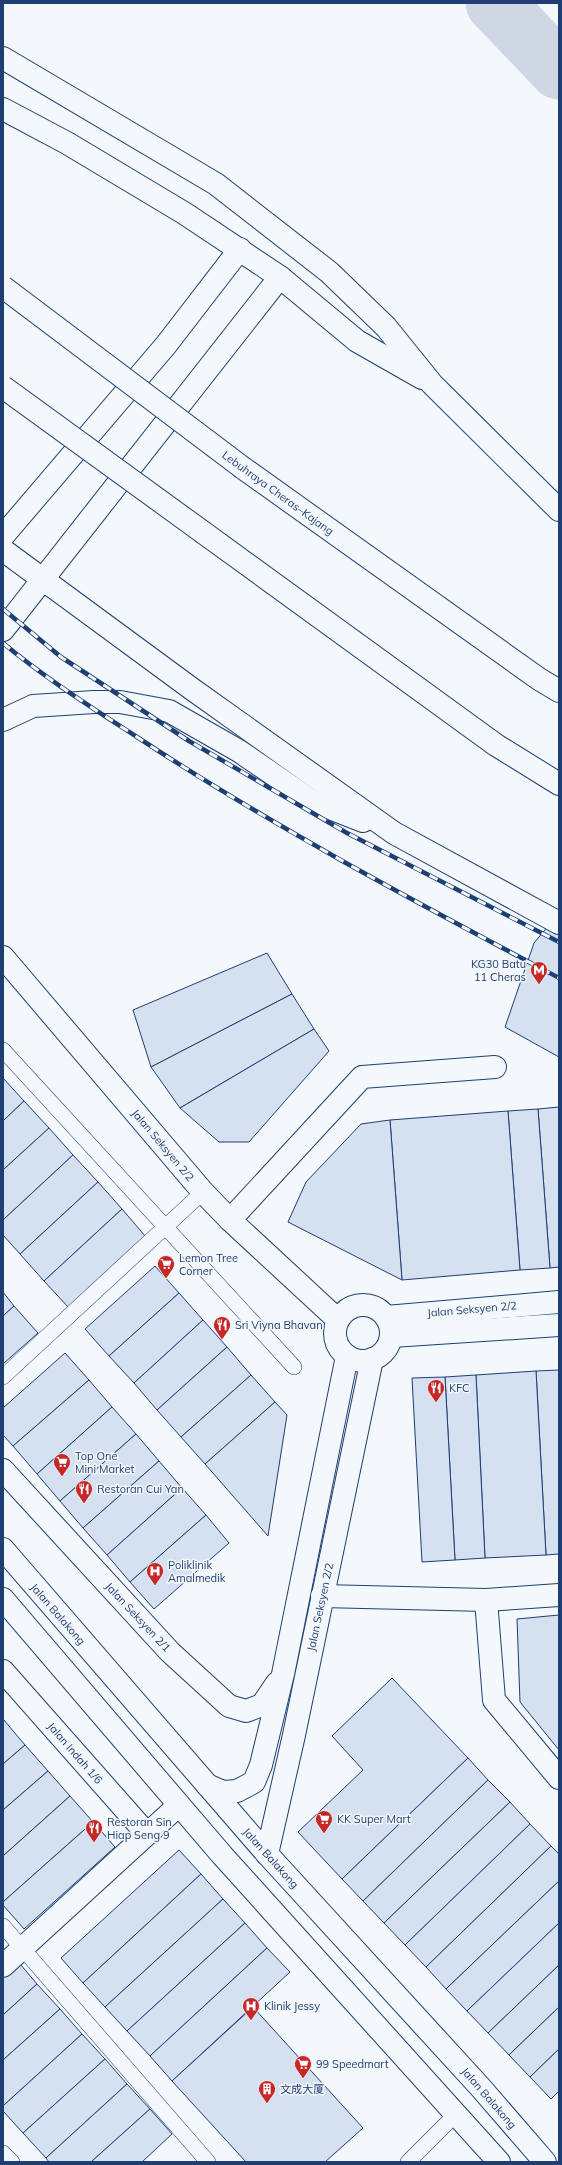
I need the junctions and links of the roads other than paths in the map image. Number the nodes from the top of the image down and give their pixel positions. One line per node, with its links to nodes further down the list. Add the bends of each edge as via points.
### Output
1 (3, 58): 6 (main road, via 216,184 329,272 386,327)
2 (3, 109): 3 (main road, via 67,143)
3 (240, 249): 4 (main road); 9 (main road, via 166,345)
4 (280, 277): 6 (main road, via 357,341); 11 (main road)
5 (3, 287): 13 (main road, Lebuhraya Cheras–Kajang, bridge, via 243,468)
6 (432, 384): 8 (main road)
7 (3, 387): 15 (main road, bridge, via 496,744)
8 (559, 510)
9 (3, 536)
10 (3, 550): 11 (main road)
11 (43, 580): 12 (main road); 16 (main road)
12 (3, 630)
13 (559, 691)
14 (3, 720): 16 (main road, via 33,706 86,703 120,702 169,711 238,752 312,801)
15 (559, 784)
16 (394, 833): 17 (main road)
17 (559, 924)
18 (3, 957): 21 (main road, Jalan Seksyen 2/2)
19 (3, 1050): 23 (lane)
20 (495, 1067): 22 (main road, via 362,1077)
21 (203, 1192): 22 (main road, Jalan Seksyen 2/2); 23 (lane)
22 (230, 1220): 25 (main road, Jalan Seksyen 2/2)
23 (165, 1227): 30 (lane); 31 (lane)
24 (559, 1302): 27 (main road, Jalan Seksyen 2/2)
25 (338, 1320): 27 (main road, via 348,1309 362,1305 376,1308); 28 (main road, via 336,1340)
26 (559, 1325): 27 (main road, Jalan Seksyen 2/2)
27 (389, 1326): 29 (main road, via 389,1344 381,1355)
28 (347, 1356): 29 (main road, via 357,1361); 39 (main road)
29 (372, 1359): 35 (main road, Jalan Seksyen 2/2)
30 (294, 1367)
31 (3, 1377)
32 (3, 1470): 39 (main road, Jalan Seksyen 2/1, via 170,1652 229,1706 246,1712 262,1705)
33 (3, 1549): 41 (main road, Jalan Balakong)
34 (559, 1595): 37 (main road)
35 (322, 1596): 37 (main road); 44 (main road, Jalan Seksyen 2/2)
36 (3, 1599): 42 (main road)
37 (486, 1600): 40 (main road, via 494,1700)
38 (3, 1671): 43 (main road, Jalan Indah 1/6)
39 (283, 1674): 41 (main road, via 261,1764 254,1782 237,1790 223,1792)
40 (559, 1778)
41 (207, 1785): 44 (main road, Jalan Balakong)
42 (179, 1805): 43 (main road); 48 (main road)
43 (147, 1834): 46 (main road)
44 (267, 1854): 54 (main road, Jalan Balakong, via 481,2088)
45 (3, 1926): 46 (lane)
46 (23, 1947): 47 (main road); 51 (lane)
47 (3, 1966)
48 (456, 2114): 52 (lane); 53 (main road)
49 (3, 2153): 50 (lane)
50 (12, 2162)
51 (208, 2162)
52 (408, 2162)
53 (499, 2162)
54 (545, 2162)

